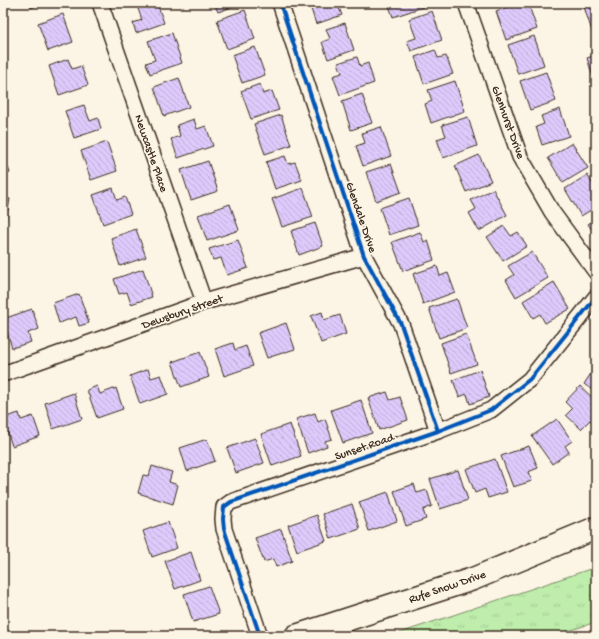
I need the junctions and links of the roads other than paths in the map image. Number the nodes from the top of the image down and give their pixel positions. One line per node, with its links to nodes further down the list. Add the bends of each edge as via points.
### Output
1 (100, 3): 7 (street, Newcastle Place)
2 (280, 3): 4 (street, Glendale Drive)
3 (466, 3): 5 (street, Glenhurst Drive, via 520,157 552,212)
4 (364, 256): 7 (street, Dewsbury Street); 9 (street, Glendale Drive, via 401,324)
5 (596, 272)
6 (596, 297): 9 (street, Sunset Road, via 530,379 491,410)
7 (204, 302): 8 (street, Dewsbury Street)
8 (3, 374)
9 (438, 431): 11 (street, Sunset Road, via 231,502 224,507 224,529)
10 (596, 528): 12 (main road, Rufe Snow Drive, via 472,579)
11 (260, 636)
12 (296, 636)

